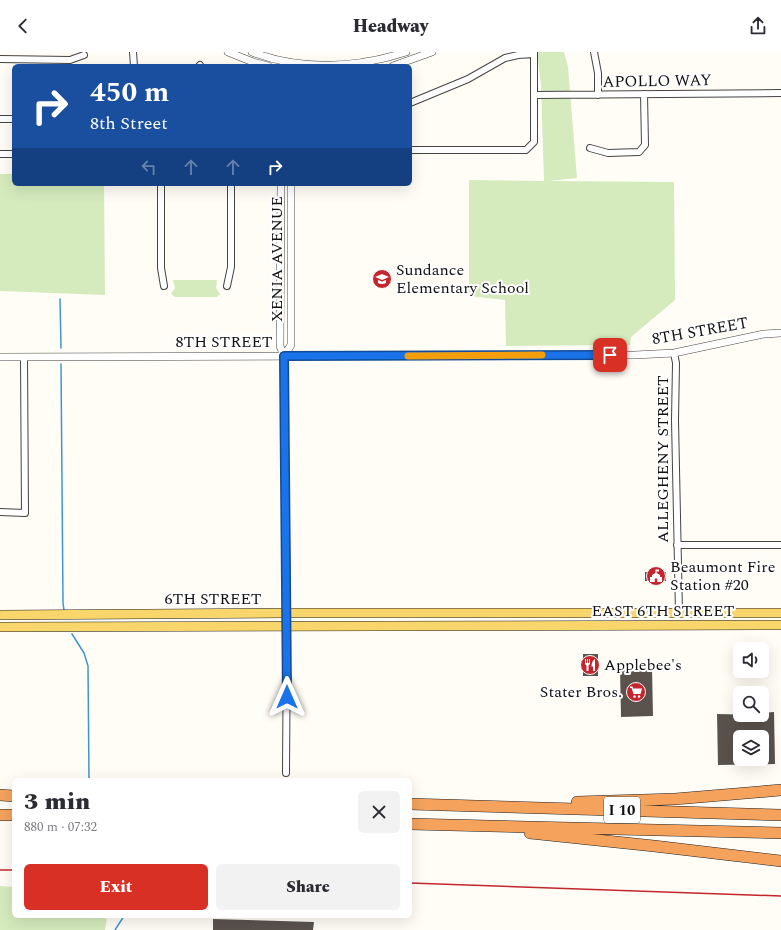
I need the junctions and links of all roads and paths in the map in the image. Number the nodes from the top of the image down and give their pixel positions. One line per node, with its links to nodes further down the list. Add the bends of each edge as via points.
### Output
1 (11, 52): 11 (street)
2 (132, 52): 12 (street)
3 (228, 52): 13 (street)
4 (252, 52): 14 (street)
5 (406, 52): 15 (street, via 389,58)
6 (432, 52): 16 (street)
7 (594, 52): 20 (street, via 598,73)
8 (534, 53): 19 (street); 21 (street, via 505,58 468,79)
9 (84, 55): 11 (street, via 70,60)
10 (0, 59): 11 (street)
11 (11, 59)
12 (134, 64)
13 (260, 64)
14 (289, 64)
15 (351, 64)
16 (399, 64)
17 (781, 93): 18 (street, APOLLO WAY)
18 (644, 94): 20 (street, APOLLO WAY); 24 (street, via 645,145 639,152 608,153)
19 (534, 95): 20 (street, APOLLO WAY); 25 (street, via 534,142 526,150)
20 (598, 95)
21 (412, 102)
22 (0, 119): 23 (street)
23 (12, 119)
24 (590, 148)
25 (412, 150)
26 (0, 154): 27 (street)
27 (12, 154)
28 (161, 186): 32 (street, via 161,268)
29 (231, 186): 33 (street, via 231,267)
30 (281, 186): 36 (street, XENIA AVENUE, via 280,346)
31 (291, 186): 36 (street, XENIA AVENUE, via 291,345)
32 (164, 286)
33 (227, 286)
34 (781, 333): 35 (street, 8TH STREET, via 764,334)
35 (674, 353): 36 (street, 8TH STREET); 40 (street, ALLEGHENY STREET)
36 (284, 356): 38 (street, 8TH STREET); 42 (street, XENIA AVENUE)
37 (0, 357): 38 (street, 8TH STREET)
38 (24, 357): 39 (street, via 25,513)
39 (0, 512)
40 (677, 545): 41 (street); 43 (street, ALLEGHENY STREET)
41 (781, 545)
42 (287, 613): 45 (main road, 6TH STREET); 47 (main road, 6TH STREET); 51 (street, XENIA AVENUE)
43 (679, 613): 44 (main road, EAST 6TH STREET); 45 (main road, EAST 6TH STREET)
44 (781, 613)
45 (546, 614)
46 (0, 615): 47 (main road, 6TH STREET)
47 (24, 615): 50 (main road)
48 (781, 618): 53 (main road, via 755,618)
49 (0, 626): 50 (main road, 6TH STREET)
50 (24, 626): 51 (main road, 6TH STREET)
51 (287, 626): 52 (main road, 6TH STREET); 55 (street, XENIA AVENUE)
52 (545, 626): 53 (main road, EAST 6TH STREET)
53 (754, 626): 54 (main road, EAST 6TH STREET)
54 (781, 626)
55 (286, 773)
56 (781, 790): 60 (highway, via 675,799)
57 (0, 796): 58 (highway)
58 (12, 796)
59 (412, 804): 60 (highway, I 10)
60 (463, 806): 63 (highway, I 10)
61 (0, 815): 62 (highway)
62 (12, 815)
63 (781, 815)
64 (412, 824): 65 (highway, I 10)
65 (466, 825): 66 (highway, I 10); 67 (highway)
66 (781, 833)
67 (781, 861)

